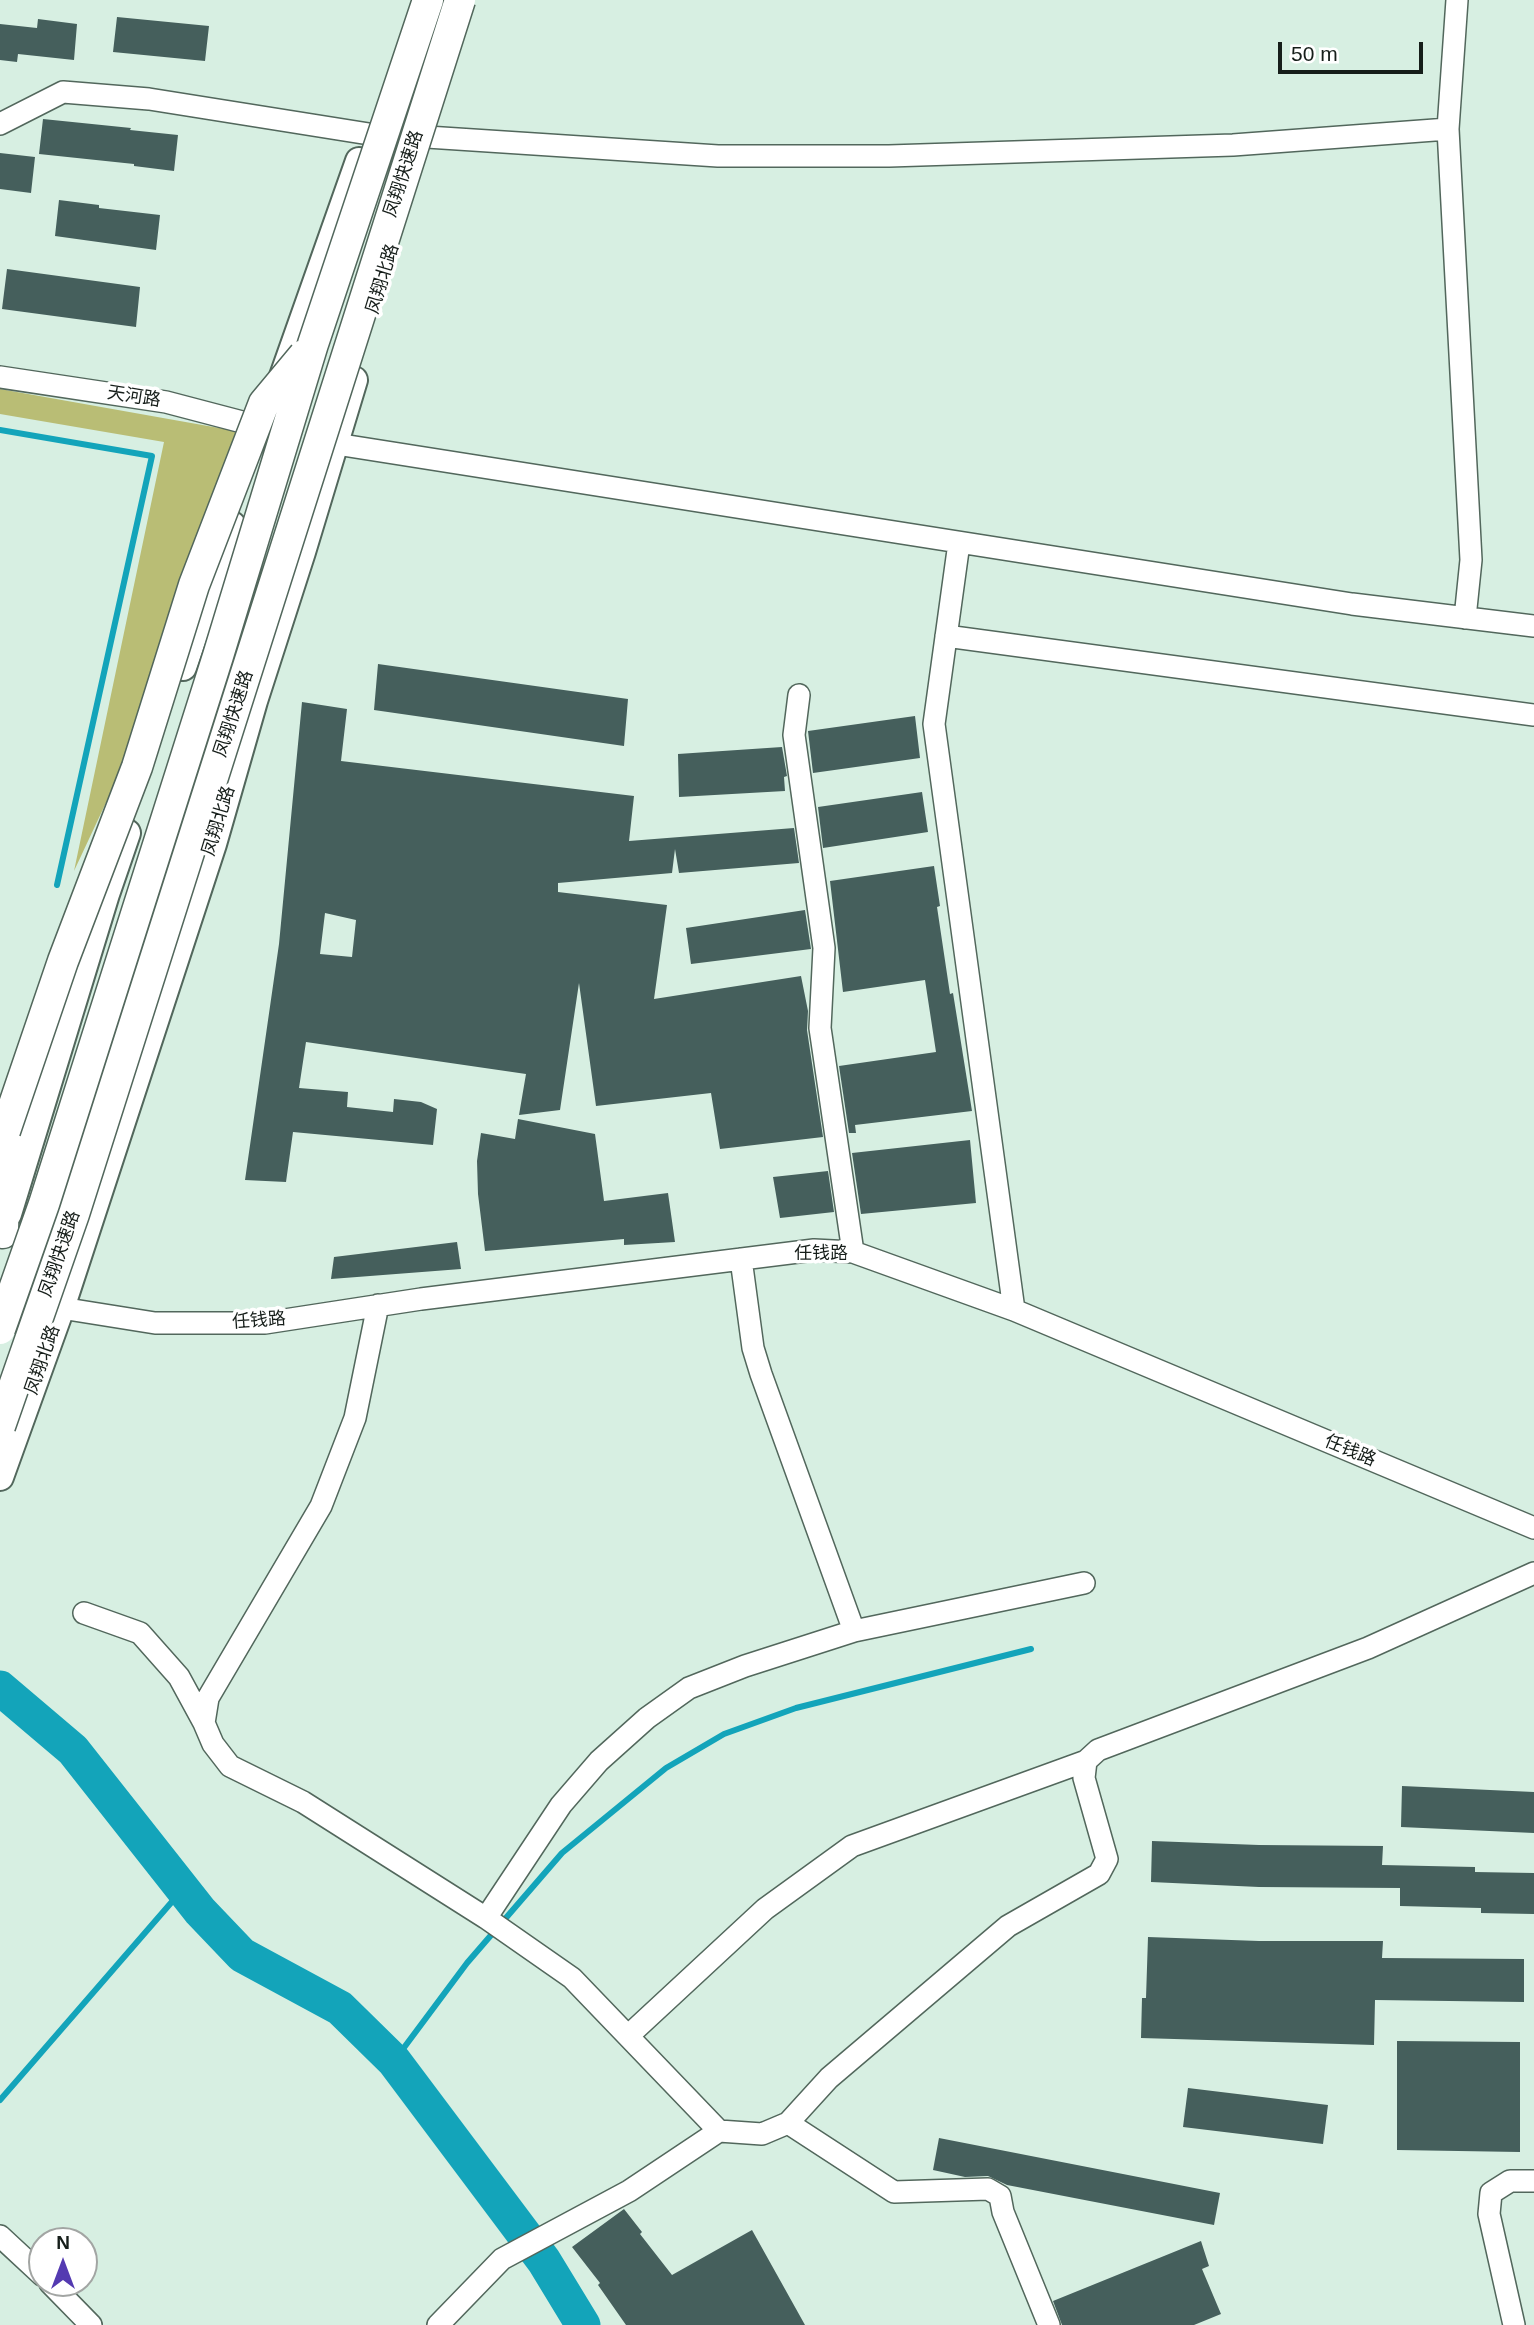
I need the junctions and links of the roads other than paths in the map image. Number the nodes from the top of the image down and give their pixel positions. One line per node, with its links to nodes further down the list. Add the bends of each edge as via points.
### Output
1 (412, 0): 8 (main road)
2 (428, 0): 10 (highway, 凤翔快速路, bridge)
3 (460, 0): 27 (highway, 凤翔快速路, bridge, via 74,1214)
4 (473, 0): 9 (main road, 凤翔北路)
5 (1457, 0): 7 (street)
6 (0, 124): 8 (street, via 63,92 149,99)
7 (1448, 129): 9 (street, via 1233,145 889,156 718,156); 15 (street, via 1471,560)
8 (369, 134): 12 (main road)
9 (427, 137): 13 (main road, 凤翔北路)
10 (313, 344): 20 (highway, bridge, via 264,403 199,572 137,767 63,961 5,1132); 26 (highway, 凤翔快速路, bridge, via 210,682)
11 (0, 377): 12 (street, 天河路, via 166,402)
12 (265, 428): 20 (main road, via 106,894)
13 (335, 444): 14 (street); 24 (main road, 凤翔北路, via 213,844)
14 (959, 543): 15 (street); 17 (street)
15 (1465, 618): 16 (street)
16 (1534, 626)
17 (946, 636): 19 (street); 25 (street, via 934,724)
18 (799, 695): 21 (street, via 794,734 824,948 820,1028)
19 (1534, 715)
20 (1, 1236)
21 (853, 1252): 22 (street, 任钱路, via 814,1250); 25 (street, 任钱路)
22 (741, 1259): 23 (street, 任钱路); 33 (street, via 753,1348)
23 (379, 1305): 24 (street, 任钱路, via 265,1323 155,1323); 34 (street, via 355,1418 321,1506 208,1698)
24 (61, 1308): 28 (main road, 凤翔北路)
25 (1014, 1310): 29 (street, 任钱路)
26 (0, 1329)
27 (0, 1426)
28 (0, 1477)
29 (1534, 1528)
30 (1534, 1573): 35 (street, via 1368,1648 1098,1750)
31 (1084, 1583): 33 (street)
32 (84, 1613): 34 (street, via 140,1633 179,1677)
33 (854, 1632): 36 (street, via 690,1688 647,1718 598,1761 561,1805)
34 (204, 1723): 36 (street, via 230,1766 303,1802)
35 (1086, 1761): 37 (street, via 852,1846 765,1909); 38 (street, via 1084,1778 1107,1859 1099,1874 1009,1926 829,2078)
36 (486, 1918): 37 (street, via 572,1978)
37 (628, 2036): 39 (street)
38 (788, 2123): 39 (street, via 762,2134); 46 (street, via 894,2192 988,2189 1000,2196)
39 (719, 2131): 45 (street, via 629,2191 502,2259)
40 (1534, 2180): 47 (street, via 1510,2181 1491,2193 1489,2214)
41 (0, 2236): 42 (street)
42 (28, 2262)
43 (64, 2297): 44 (street)
44 (91, 2325)
45 (438, 2325)
46 (1049, 2325)
47 (1514, 2325)

